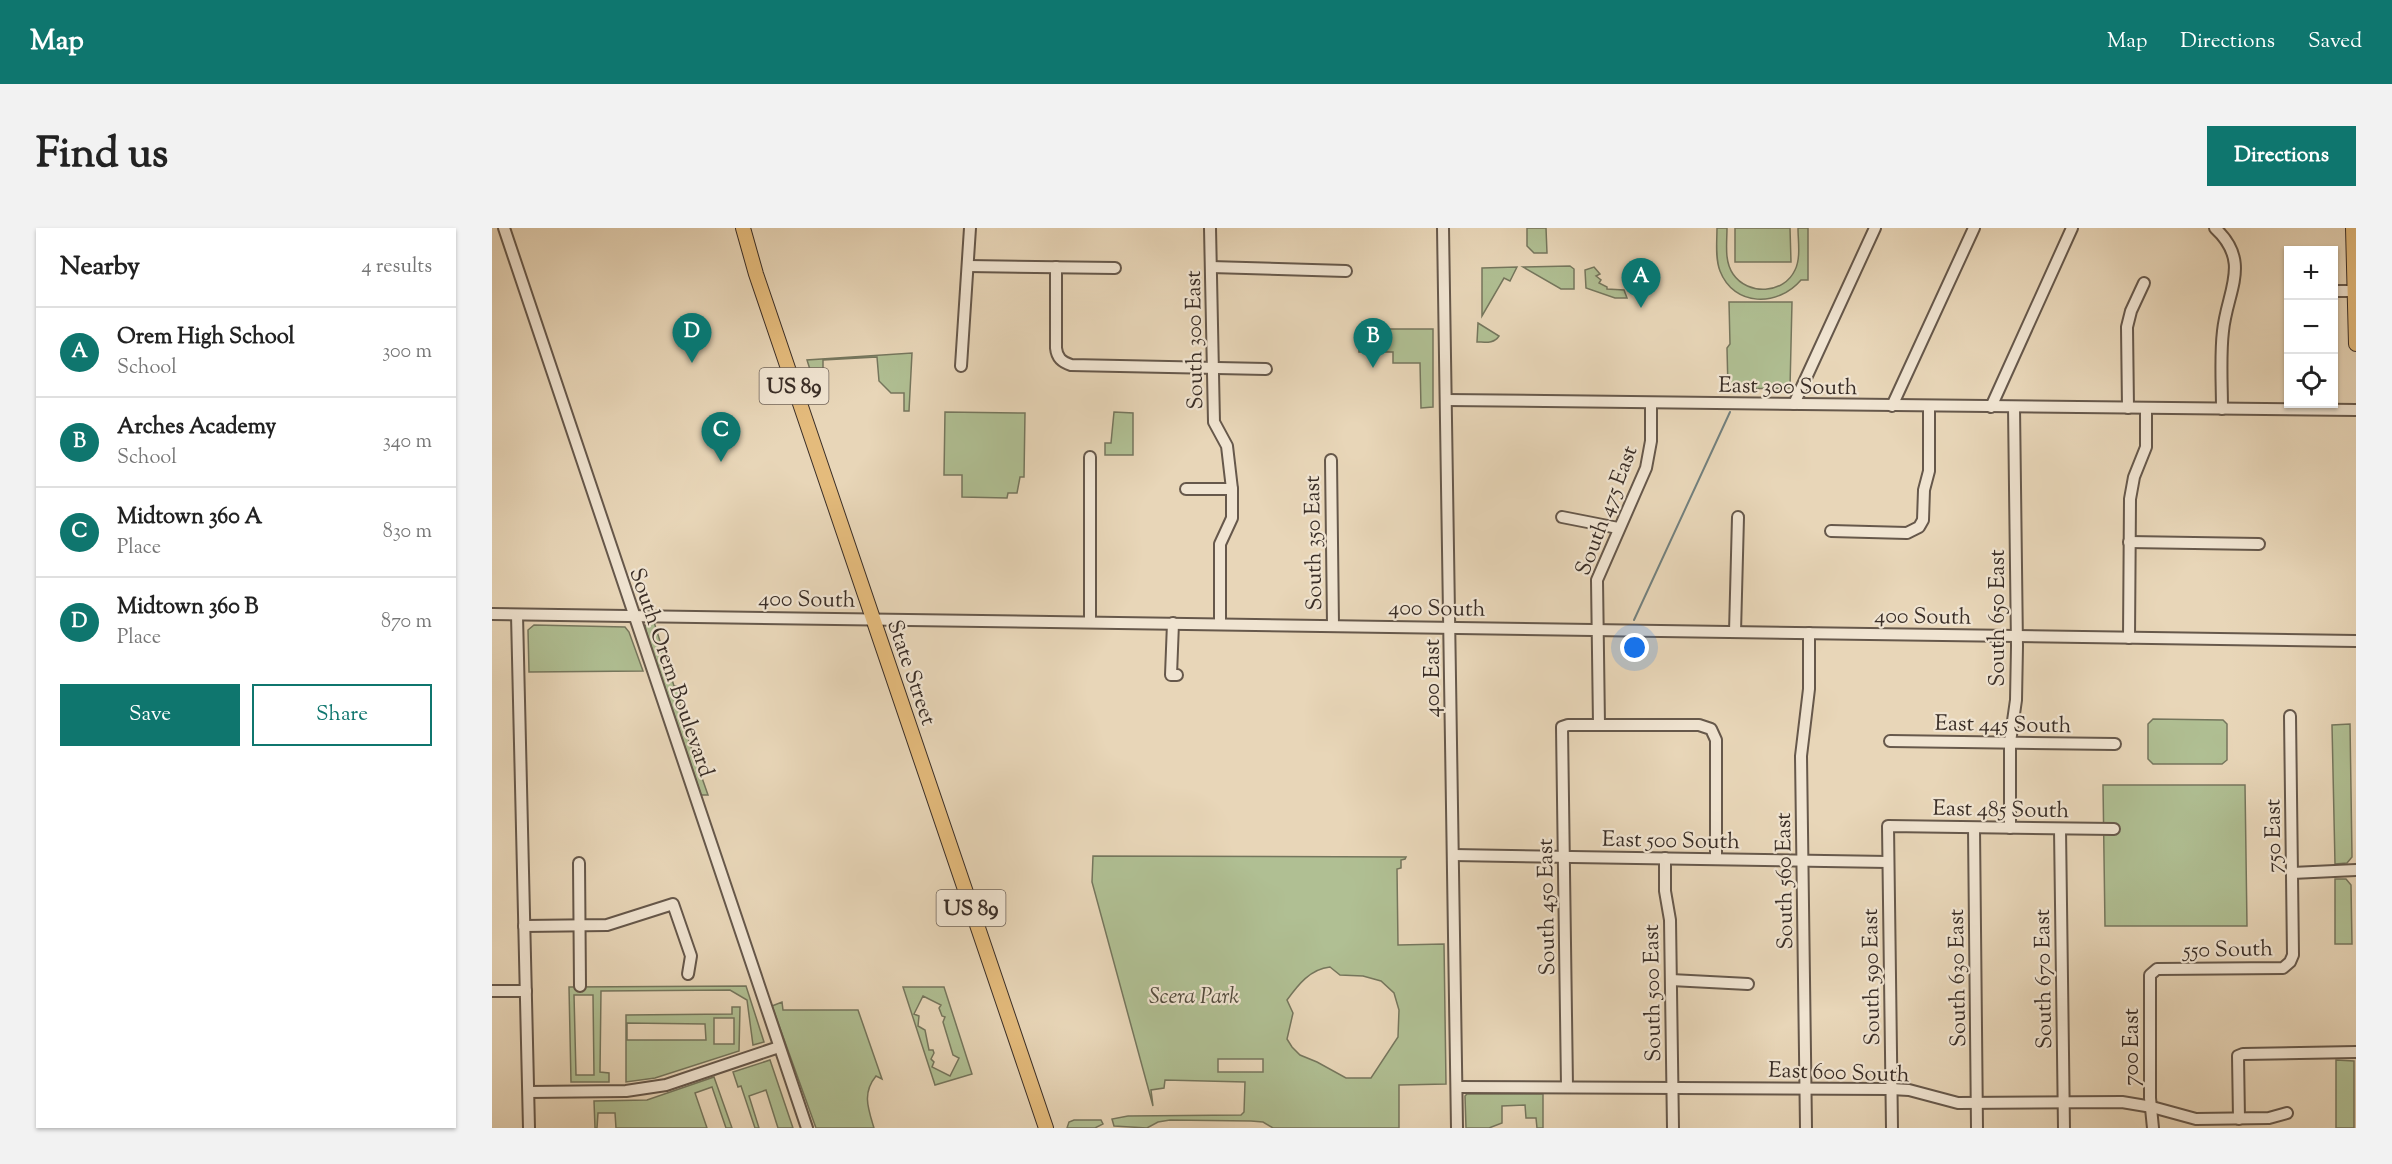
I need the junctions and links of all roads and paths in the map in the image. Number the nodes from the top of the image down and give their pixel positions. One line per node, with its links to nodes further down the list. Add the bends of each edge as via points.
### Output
1 (504, 228): 46 (street, South Orem Boulevard)
2 (743, 228): 47 (main road, State Street / US 89)
3 (970, 228): 11 (street)
4 (1210, 228): 13 (street, South 300 East)
5 (1443, 228): 23 (street, 400 East)
6 (1875, 228): 25 (street)
7 (1974, 228): 26 (street)
8 (2072, 228): 28 (street)
9 (2215, 228): 32 (street, via 2228,243 2236,266 2223,331)
10 (2353, 228): 18 (main road)
11 (968, 266): 12 (street); 20 (street)
12 (1056, 267): 14 (street); 21 (street, via 1056,348 1062,361 1071,365)
13 (1211, 267): 15 (street); 21 (street, South 300 East)
14 (1115, 268)
15 (1346, 272)
16 (2145, 283): 30 (street, via 2127,327)
17 (2338, 291): 18 (street)
18 (2354, 291): 19 (main road)
19 (2356, 344)
20 (961, 366)
21 (1213, 368): 22 (street); 37 (street, South 300 East, via 1214,422 1227,446)
22 (1266, 369)
23 (1447, 400): 24 (street, East 300 South); 52 (street, 400 East)
24 (1651, 403): 25 (street, East 300 South); 40 (street, South 475 East, via 1646,468)
25 (1794, 404): 26 (street, East 300 South)
26 (1892, 406): 27 (street, East 300 South)
27 (1929, 406): 28 (street, East 300 South); 41 (street, via 1929,471 1924,517 1919,527 1907,533)
28 (1991, 407): 29 (street, East 300 South)
29 (2014, 407): 30 (street, East 300 South); 56 (street, South 650 East)
30 (2128, 408): 31 (street, East 300 South)
31 (2146, 408): 32 (street); 42 (street, via 2146,447 2131,488)
32 (2222, 409): 33 (street)
33 (2356, 410)
34 (1090, 457): 48 (street)
35 (1330, 460): 51 (street, South 350 East)
36 (1186, 489): 37 (street)
37 (1232, 489): 50 (street, South 300 East, via 1232,518 1220,544)
38 (1563, 517): 40 (street)
39 (1738, 517): 54 (street)
40 (1618, 528): 53 (street, South 475 East, via 1596,580)
41 (1831, 531)
42 (2129, 542): 43 (street); 57 (street)
43 (2259, 544)
44 (492, 614): 45 (street, 400 South)
45 (517, 615): 46 (street, 400 South); 79 (street)
46 (633, 615): 47 (street, 400 South); 89 (street, South Orem Boulevard)
47 (872, 619): 48 (street, 400 South); 104 (main road, State Street / US 89)
48 (1090, 622): 49 (street, 400 South)
49 (1173, 623): 50 (street, 400 South); 59 (street, via 1171,675)
50 (1220, 623): 51 (street, 400 South)
51 (1333, 625): 52 (street, 400 South)
52 (1450, 627): 53 (street, 400 South); 70 (street, 400 East)
53 (1599, 630): 54 (street, 400 South); 61 (street, South 475 East)
54 (1735, 632): 55 (street, 400 South)
55 (1809, 633): 56 (street, 400 South); 74 (street, South 560 East, via 1809,689 1801,756)
56 (2017, 636): 57 (street, 400 South); 63 (street, South 650 East, via 2016,700)
57 (2129, 638): 58 (street, 400 South)
58 (2356, 641)
59 (1177, 675)
60 (2290, 716): 78 (street, 750 East)
61 (1599, 725): 71 (street, South 450 East, via 1562,728); 73 (street, via 1700,725 1711,729 1716,740)
62 (1890, 741): 63 (street, East 445 South)
63 (2010, 742): 64 (street, East 445 South); 67 (street, South 650 East)
64 (2115, 744)
65 (1888, 826): 66 (street, East 485 South); 75 (street, South 590 East)
66 (1974, 828): 67 (street, East 485 South); 98 (street, South 630 East)
67 (2010, 828): 68 (street, East 485 South)
68 (2060, 829): 69 (street, East 485 South); 97 (street, South 670 East)
69 (2114, 829)
70 (1454, 855): 71 (street, East 500 South); 91 (street, 400 East)
71 (1564, 857): 72 (street, East 500 South); 92 (street, South 450 East)
72 (1665, 858): 73 (street, East 500 South); 84 (street, South 500 East)
73 (1716, 859): 74 (street, East 500 South)
74 (1802, 860): 75 (street, East 500 South); 94 (street, South 560 East)
75 (1888, 862): 95 (street, South 590 East)
76 (579, 863): 80 (street)
77 (2356, 870): 78 (street)
78 (2292, 873): 81 (street, 750 East)
79 (524, 926): 80 (street); 88 (street)
80 (580, 926): 83 (street, via 607,925 673,904 691,956); 86 (street)
81 (2293, 955): 82 (street, 550 South, via 2283,968)
82 (2157, 969): 99 (street, 700 East, via 2150,975)
83 (688, 974)
84 (1671, 980): 85 (street); 93 (street, South 500 East)
85 (1748, 984)
86 (580, 986)
87 (492, 991): 88 (street)
88 (526, 991): 96 (street)
89 (779, 1047): 96 (street, via 647,1089); 103 (street, South Orem Boulevard)
90 (2356, 1052): 101 (street, via 2243,1053 2238,1056)
91 (1457, 1087): 92 (street, East 600 South); 105 (street, 400 East)
92 (1567, 1087): 93 (street, East 600 South)
93 (1672, 1088): 94 (street, East 600 South); 106 (street, South 500 East)
94 (1805, 1089): 95 (street, East 600 South); 107 (street, South 560 East)
95 (1892, 1089): 98 (street, East 600 South); 108 (street, South 590 East)
96 (528, 1092): 102 (street)
97 (2063, 1103): 98 (street, East 600 South); 99 (street, East 600 South, via 2122,1102); 110 (street, South 670 East)
98 (1977, 1104): 109 (street, South 630 East)
99 (2152, 1107): 101 (street, East 600 South, via 2196,1119); 111 (street, 700 East)
100 (2287, 1113): 101 (street, East 600 South)
101 (2239, 1119)
102 (529, 1128)
103 (807, 1128)
104 (1046, 1128)
105 (1457, 1128)
106 (1672, 1128)
107 (1806, 1128)
108 (1892, 1128)
109 (1977, 1128)
110 (2064, 1128)
111 (2152, 1128)

